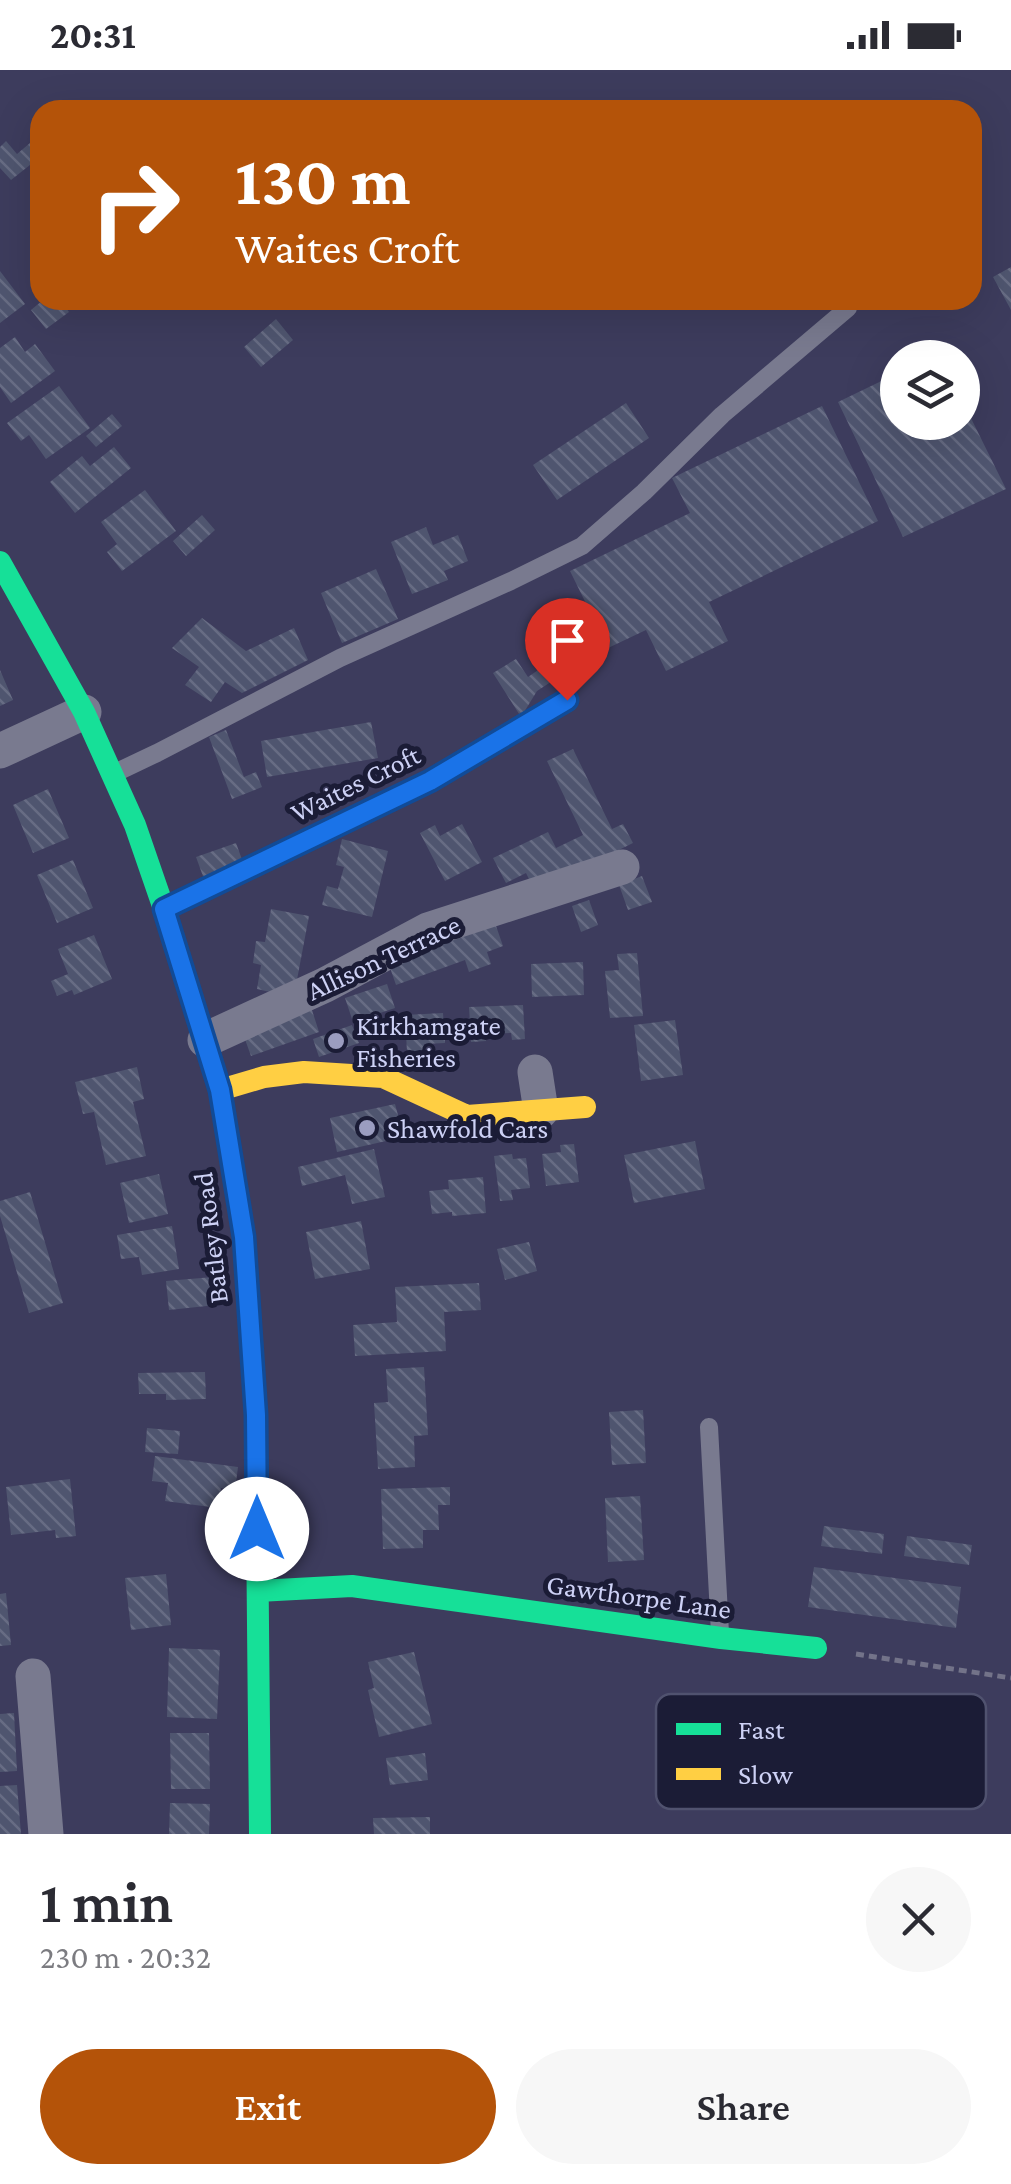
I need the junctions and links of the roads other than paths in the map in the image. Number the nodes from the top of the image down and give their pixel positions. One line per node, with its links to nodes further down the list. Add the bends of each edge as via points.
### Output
1 (846, 310): 6 (lane, via 582,546)
2 (0, 562): 4 (street, Batley Road)
3 (567, 700): 8 (street, Waites Croft, via 430,781)
4 (84, 712): 5 (street); 6 (street, Batley Road)
5 (0, 751)
6 (112, 774): 8 (street, Batley Road)
7 (622, 867): 9 (street, Allison Terrace, via 428,930)
8 (164, 909): 9 (street, Batley Road)
9 (205, 1040): 11 (street, Batley Road)
10 (535, 1072): 13 (street)
11 (220, 1090): 13 (street, via 304,1072 384,1078 466,1116); 15 (street, Batley Road, via 244,1237)
12 (585, 1107): 13 (street)
13 (540, 1110)
14 (709, 1427): 16 (lane)
15 (258, 1591): 16 (street, Gawthorpe Lane, via 352,1586); 20 (street, Batley Road)
16 (721, 1638): 17 (street, Gawthorpe Lane)
17 (816, 1648)
18 (32, 1676): 19 (street)
19 (46, 1834)
20 (260, 1834)

